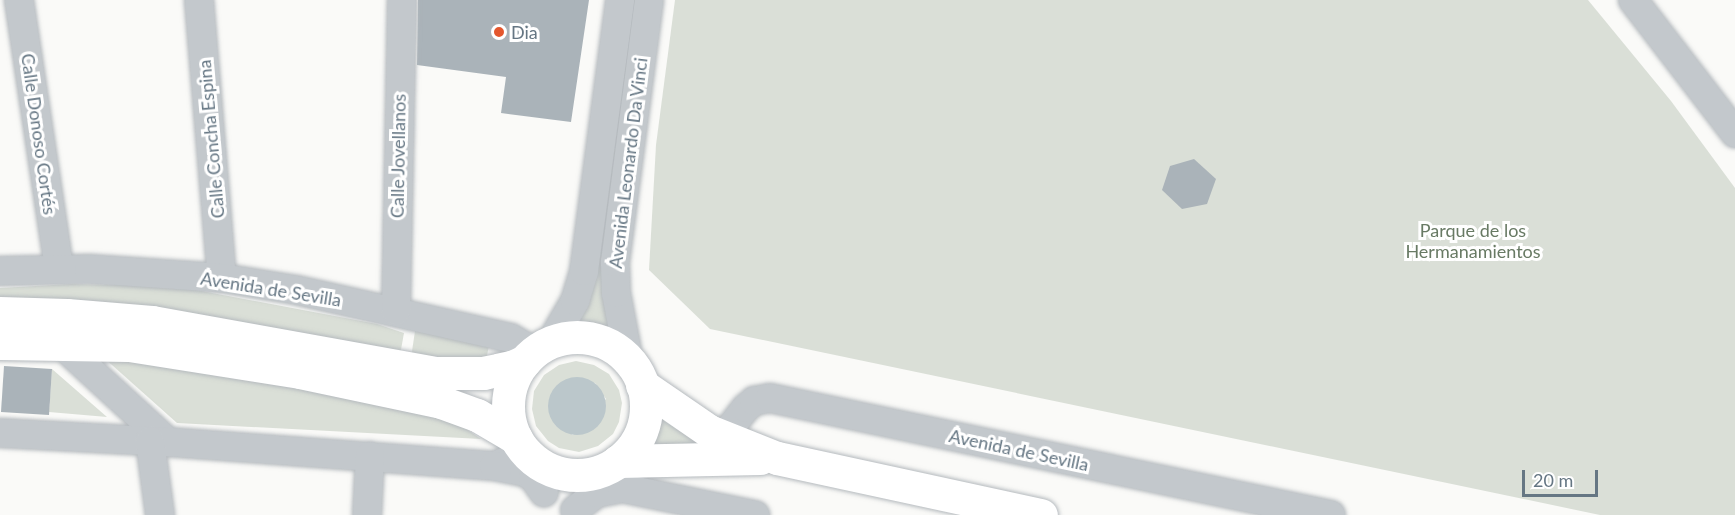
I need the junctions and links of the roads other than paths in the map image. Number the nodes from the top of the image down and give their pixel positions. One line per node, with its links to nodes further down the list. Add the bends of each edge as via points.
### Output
1 (20, 0): 8 (street, Calle Donoso Cortés)
2 (199, 0): 10 (street, Calle Concha Espina)
3 (402, 0): 11 (street, Calle Jovellanos)
4 (620, 0): 15 (street, Avenida Leonardo Da Vinci, via 584,271 575,301)
5 (649, 0): 16 (street, Avenida Leonardo Da Vinci, via 615,262 616,293)
6 (1645, 6): 7 (street)
7 (1735, 133)
8 (59, 268): 9 (street, Avenida de Sevilla); 10 (street, Avenida de Sevilla)
9 (0, 271)
10 (222, 278): 11 (street, Avenida de Sevilla)
11 (396, 311): 15 (street, Avenida de Sevilla, via 511,338)
12 (0, 313): 15 (main road, via 152,322 435,373 483,373 512,367)
13 (0, 343): 14 (main road)
14 (60, 343): 19 (street); 24 (main road, via 167,349 397,391 459,407 496,425)
15 (537, 352): 16 (main road, via 572,337 593,339 613,347); 24 (main road, via 512,385 508,403 510,421)
16 (636, 373): 18 (main road, via 696,422); 23 (main road, via 646,406 642,427 633,446)
17 (0, 433): 19 (street)
18 (723, 437): 21 (main road); 30 (street, Avenida de Sevilla, via 754,401 770,398)
19 (159, 441): 20 (street); 26 (street)
20 (370, 456): 22 (street); 27 (street)
21 (777, 458): 23 (main road); 29 (main road)
22 (494, 466): 24 (street); 24 (street, via 528,474)
23 (611, 466): 24 (street); 24 (main road, via 585,475 566,474); 25 (street)
24 (546, 484): 25 (street, via 597,493 608,489 634,490)
25 (667, 498): 28 (street)
26 (160, 515)
27 (367, 515)
28 (755, 515)
29 (1041, 515)
30 (1331, 515)

